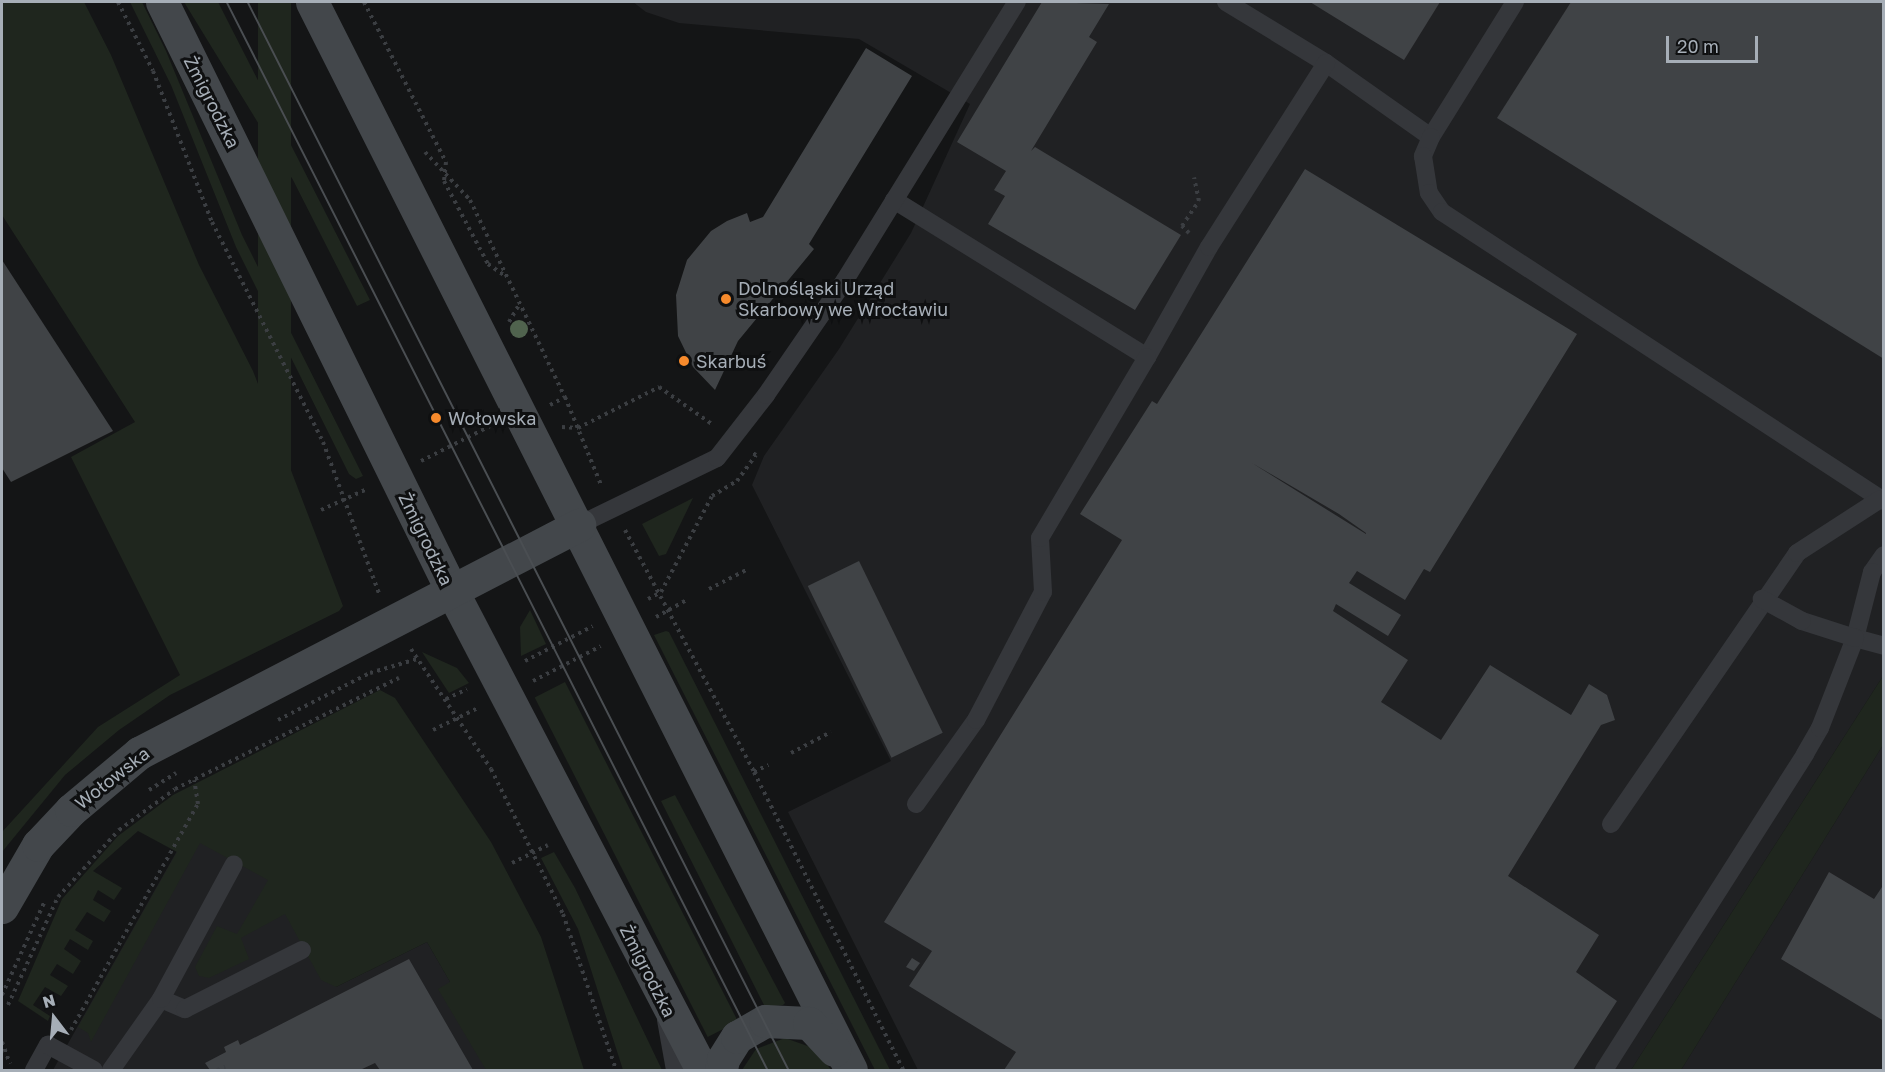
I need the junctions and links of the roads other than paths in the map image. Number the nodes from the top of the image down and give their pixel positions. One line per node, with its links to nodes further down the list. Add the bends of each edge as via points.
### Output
1 (162, 2): 13 (main road, Żmigrodzka)
2 (312, 2): 11 (main road)
3 (1017, 2): 8 (lane)
4 (1226, 2): 6 (lane)
5 (1515, 2): 7 (lane)
6 (1326, 63): 7 (lane); 9 (lane, via 1209,247)
7 (1431, 137): 10 (lane, via 1423,156 1424,173 1429,193 1442,212 1616,322)
8 (894, 200): 9 (lane); 11 (lane, via 766,395 717,458)
9 (1147, 357): 17 (lane, via 1040,538 1043,592 976,720)
10 (1881, 500): 14 (lane, via 1797,553)
11 (579, 525): 13 (main road, Wołowska); 24 (main road)
12 (1884, 555): 15 (lane, via 1872,572)
13 (453, 593): 20 (main road, Wołowska, via 139,753 70,810 38,845); 22 (main road, Żmigrodzka, via 491,699)
14 (1762, 599): 15 (lane, via 1802,621); 18 (lane)
15 (1856, 638): 16 (lane); 31 (lane, via 1820,728 1805,754)
16 (1884, 646)
17 (916, 804)
18 (1611, 824)
19 (234, 864): 23 (lane)
20 (2, 907)
21 (302, 950): 23 (lane, via 185,1009)
22 (662, 998): 28 (lane); 29 (main road, Żmigrodzka)
23 (161, 999): 27 (lane)
24 (850, 1069): 30 (main road, via 809,1023 778,1019 747,1029 737,1037 723,1059)
25 (34, 1071): 26 (lane, via 48,1045)
26 (94, 1071)
27 (111, 1071)
28 (675, 1071)
29 (702, 1071)
30 (721, 1071)
31 (1604, 1071)

